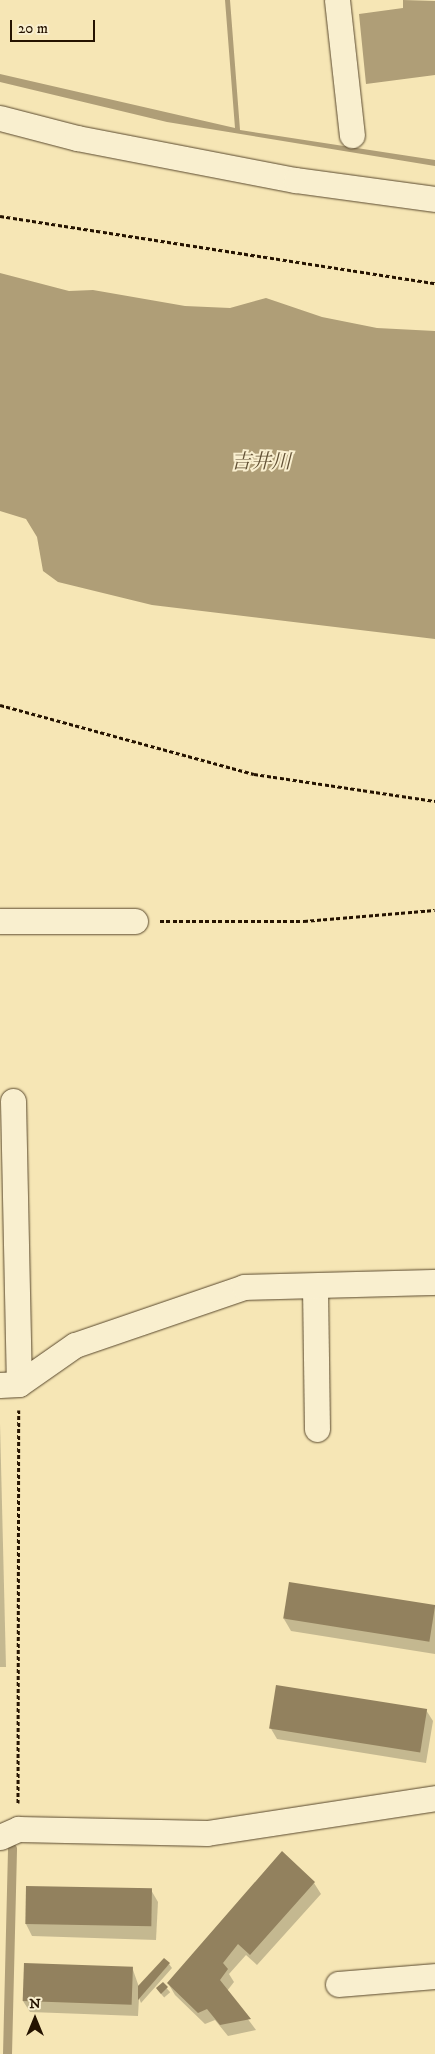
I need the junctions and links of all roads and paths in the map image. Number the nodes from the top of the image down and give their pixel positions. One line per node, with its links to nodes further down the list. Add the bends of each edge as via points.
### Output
1 (337, 0): 3 (street)
2 (0, 118): 4 (street, via 77,138 296,180)
3 (352, 135)
4 (435, 199)
5 (0, 216): 6 (path)
6 (435, 283)
7 (0, 706): 8 (path, via 254,774)
8 (435, 801)
9 (435, 910): 10 (path, via 304,922)
10 (135, 920): 11 (street)
11 (0, 921)
12 (13, 1101): 15 (street)
13 (435, 1282): 14 (street)
14 (315, 1287): 15 (street, via 244,1287 74,1345); 16 (street)
15 (10, 1385): 18 (path)
16 (317, 1429)
17 (435, 1798): 18 (street, via 207,1833)
18 (9, 1833)
19 (435, 1976): 20 (street)
20 (338, 1984)

